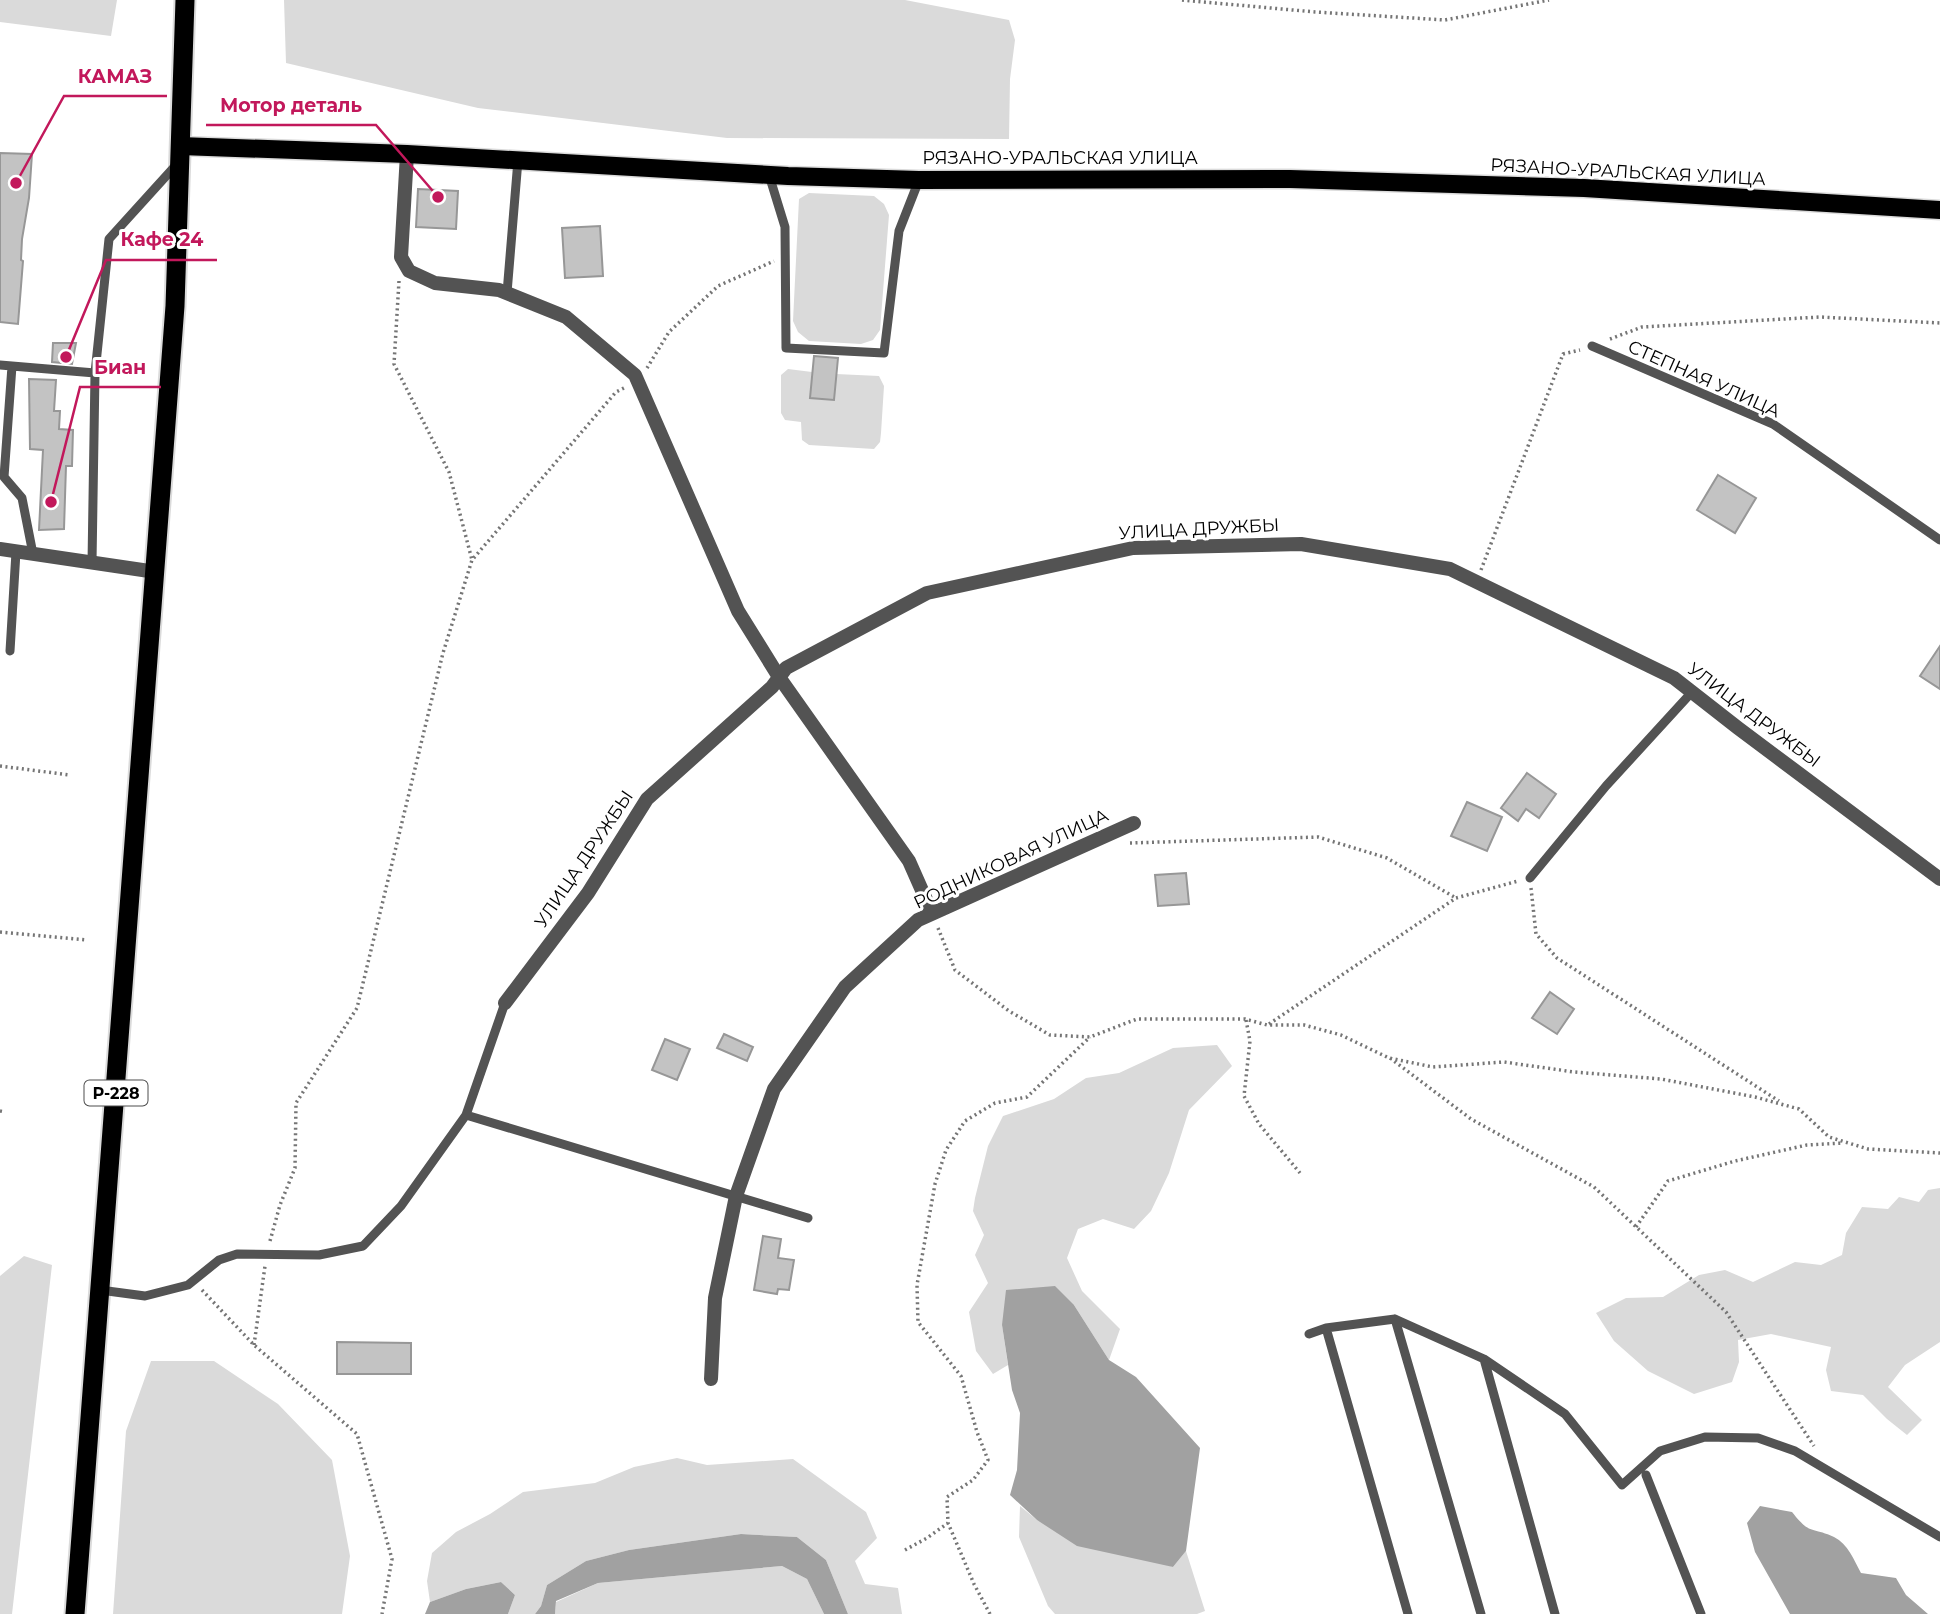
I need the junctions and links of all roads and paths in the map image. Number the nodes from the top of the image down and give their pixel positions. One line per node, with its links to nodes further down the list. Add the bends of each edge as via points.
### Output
1 (185, 0): 4 (highway, Р-228)
2 (1182, 0): 3 (path, via 1445,20)
3 (1549, 0)
4 (180, 153): 5 (main road, РЯЗАНО-УРАЛЬСКАЯ УЛИЦА); 16 (lane, via 109,239); 24 (highway, Р-228, via 175,306)
5 (407, 154): 6 (main road, РЯЗАНО-УРАЛЬСКАЯ УЛИЦА); 11 (street)
6 (518, 160): 7 (main road, РЯЗАНО-УРАЛЬСКАЯ УЛИЦА); 12 (lane)
7 (769, 175): 8 (main road, РЯЗАНО-УРАЛЬСКАЯ УЛИЦА); 10 (lane, via 785,227)
8 (919, 180): 9 (main road, РЯЗАНО-УРАЛЬСКАЯ УЛИЦА, via 1357,181 1584,188); 10 (lane, via 899,231 884,353 786,348)
9 (1940, 210)
10 (785, 256): 17 (path, via 718,286 669,332)
11 (401, 257): 12 (street, via 410,271 435,283); 22 (path, via 394,363 449,472)
12 (507, 293): 17 (street, via 566,317)
13 (1592, 346): 18 (lane, СТЕПНАЯ УЛИЦА, via 1773,424)
14 (0, 365): 15 (lane)
15 (12, 366): 16 (lane); 21 (lane, via 4,477 22,498)
16 (95, 373): 23 (lane)
17 (639, 382): 22 (path, via 616,392); 26 (street, via 738,611)
18 (1940, 540)
19 (0, 550): 20 (street)
20 (16, 552): 21 (street); 25 (lane)
21 (33, 554): 23 (street)
22 (472, 560): 51 (path, via 443,653 356,1008 296,1102 295,1168)
23 (92, 563): 24 (street)
24 (156, 572): 53 (highway, Р-228)
25 (10, 651)
26 (779, 677): 27 (street, УЛИЦА ДРУЖБЫ, via 786,668 927,593 1133,548 1301,544 1450,569 1674,678); 35 (street, via 909,860); 38 (street, УЛИЦА ДРУЖБЫ, via 647,799 589,893)
27 (1692, 692): 32 (lane); 33 (street, УЛИЦА ДРУЖБЫ)
28 (0, 766): 29 (path)
29 (70, 775)
30 (1134, 823): 35 (street, РОДНИКОВАЯ УЛИЦА)
31 (1126, 843): 34 (path, via 1318,837 1387,858)
32 (1530, 878): 34 (path); 43 (path, via 1536,934 1557,958)
33 (1940, 879)
34 (1456, 898): 40 (path)
35 (932, 913): 41 (path, via 955,970 1050,1035); 48 (street, РОДНИКОВАЯ УЛИЦА, via 918,920 845,987 774,1088)
36 (0, 932): 37 (path)
37 (87, 940)
38 (505, 1003): 44 (lane)
39 (1245, 1019): 40 (path); 41 (path, via 1137,1019); 47 (path, via 1250,1041 1244,1096 1259,1124)
40 (1267, 1025): 42 (path, via 1304,1025 1341,1035)
41 (1090, 1037): 62 (path, via 1027,1097 995,1103 965,1121 946,1150 935,1184 917,1285 918,1322 961,1376 988,1460 973,1480 947,1497)
42 (1389, 1058): 43 (path, via 1433,1067 1504,1062 1661,1079); 50 (path, via 1471,1119 1594,1187)
43 (1784, 1105): 45 (path, via 1799,1109 1829,1137)
44 (466, 1115): 48 (lane); 51 (lane, via 401,1206 363,1246 319,1255)
45 (1847, 1143): 46 (path, via 1868,1149); 50 (path, via 1807,1145 1668,1181)
46 (1940, 1153)
47 (1300, 1173)
48 (736, 1196): 49 (lane); 59 (street, РОДНИКОВАЯ УЛИЦА, via 715,1298)
49 (808, 1218)
50 (1636, 1227): 60 (path, via 1726,1312)
51 (267, 1254): 52 (lane, via 219,1259); 57 (path)
52 (194, 1280): 53 (lane, via 145,1296); 57 (path)
53 (100, 1290): 65 (highway, Р-228)
54 (1395, 1319): 55 (lane); 58 (lane); 69 (lane)
55 (1326, 1328): 56 (lane); 68 (lane)
56 (1309, 1334)
57 (254, 1345): 66 (path, via 358,1434 393,1559)
58 (1484, 1359): 60 (lane, via 1565,1414 1622,1485 1660,1451 1706,1437 1758,1438 1795,1451); 70 (lane)
59 (711, 1379)
60 (1830, 1471): 63 (lane)
61 (1646, 1475): 71 (lane)
62 (948, 1523): 64 (path); 67 (path)
63 (1940, 1537)
64 (905, 1550)
65 (75, 1614)
66 (382, 1614)
67 (990, 1614)
68 (1408, 1614)
69 (1481, 1614)
70 (1555, 1614)
71 (1701, 1614)

